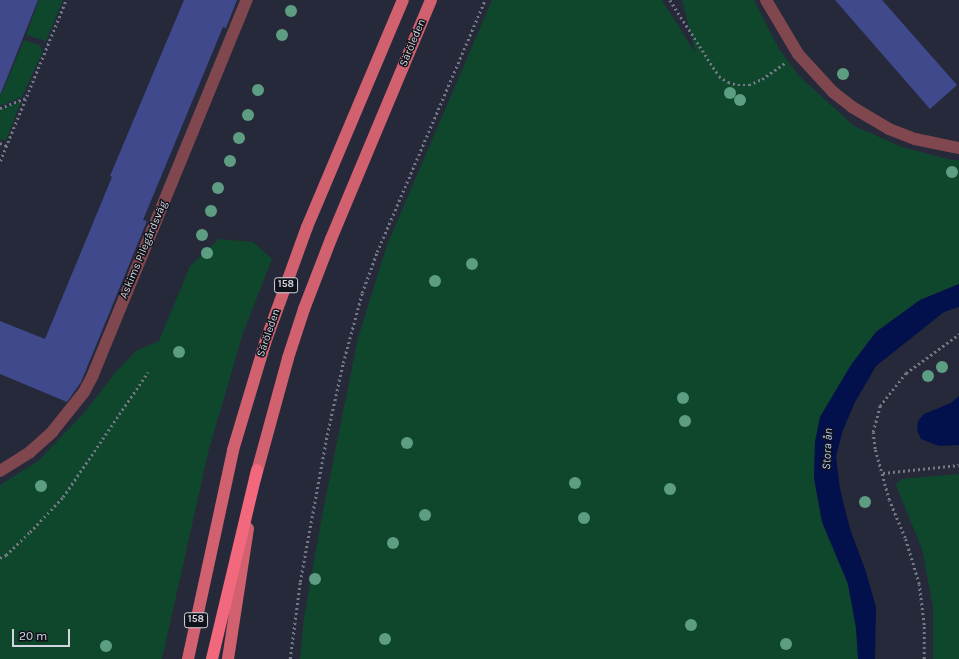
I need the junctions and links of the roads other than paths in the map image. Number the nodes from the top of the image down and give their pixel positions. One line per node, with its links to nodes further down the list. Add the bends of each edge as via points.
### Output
1 (247, 0): 7 (street, Askims Pilegårdsväg, via 84,392 52,432 30,452)
2 (403, 0): 8 (main road, Säröleden / 158, via 307,227 265,343 233,450)
3 (431, 0): 6 (main road, Säröleden / 158, via 304,309)
4 (766, 0): 5 (street, via 798,54 833,92 868,118 915,139)
5 (959, 148)
6 (257, 470): 9 (highway); 10 (main road, Säröleden / 158)
7 (0, 471)
8 (188, 659)
9 (212, 659)
10 (228, 659)

